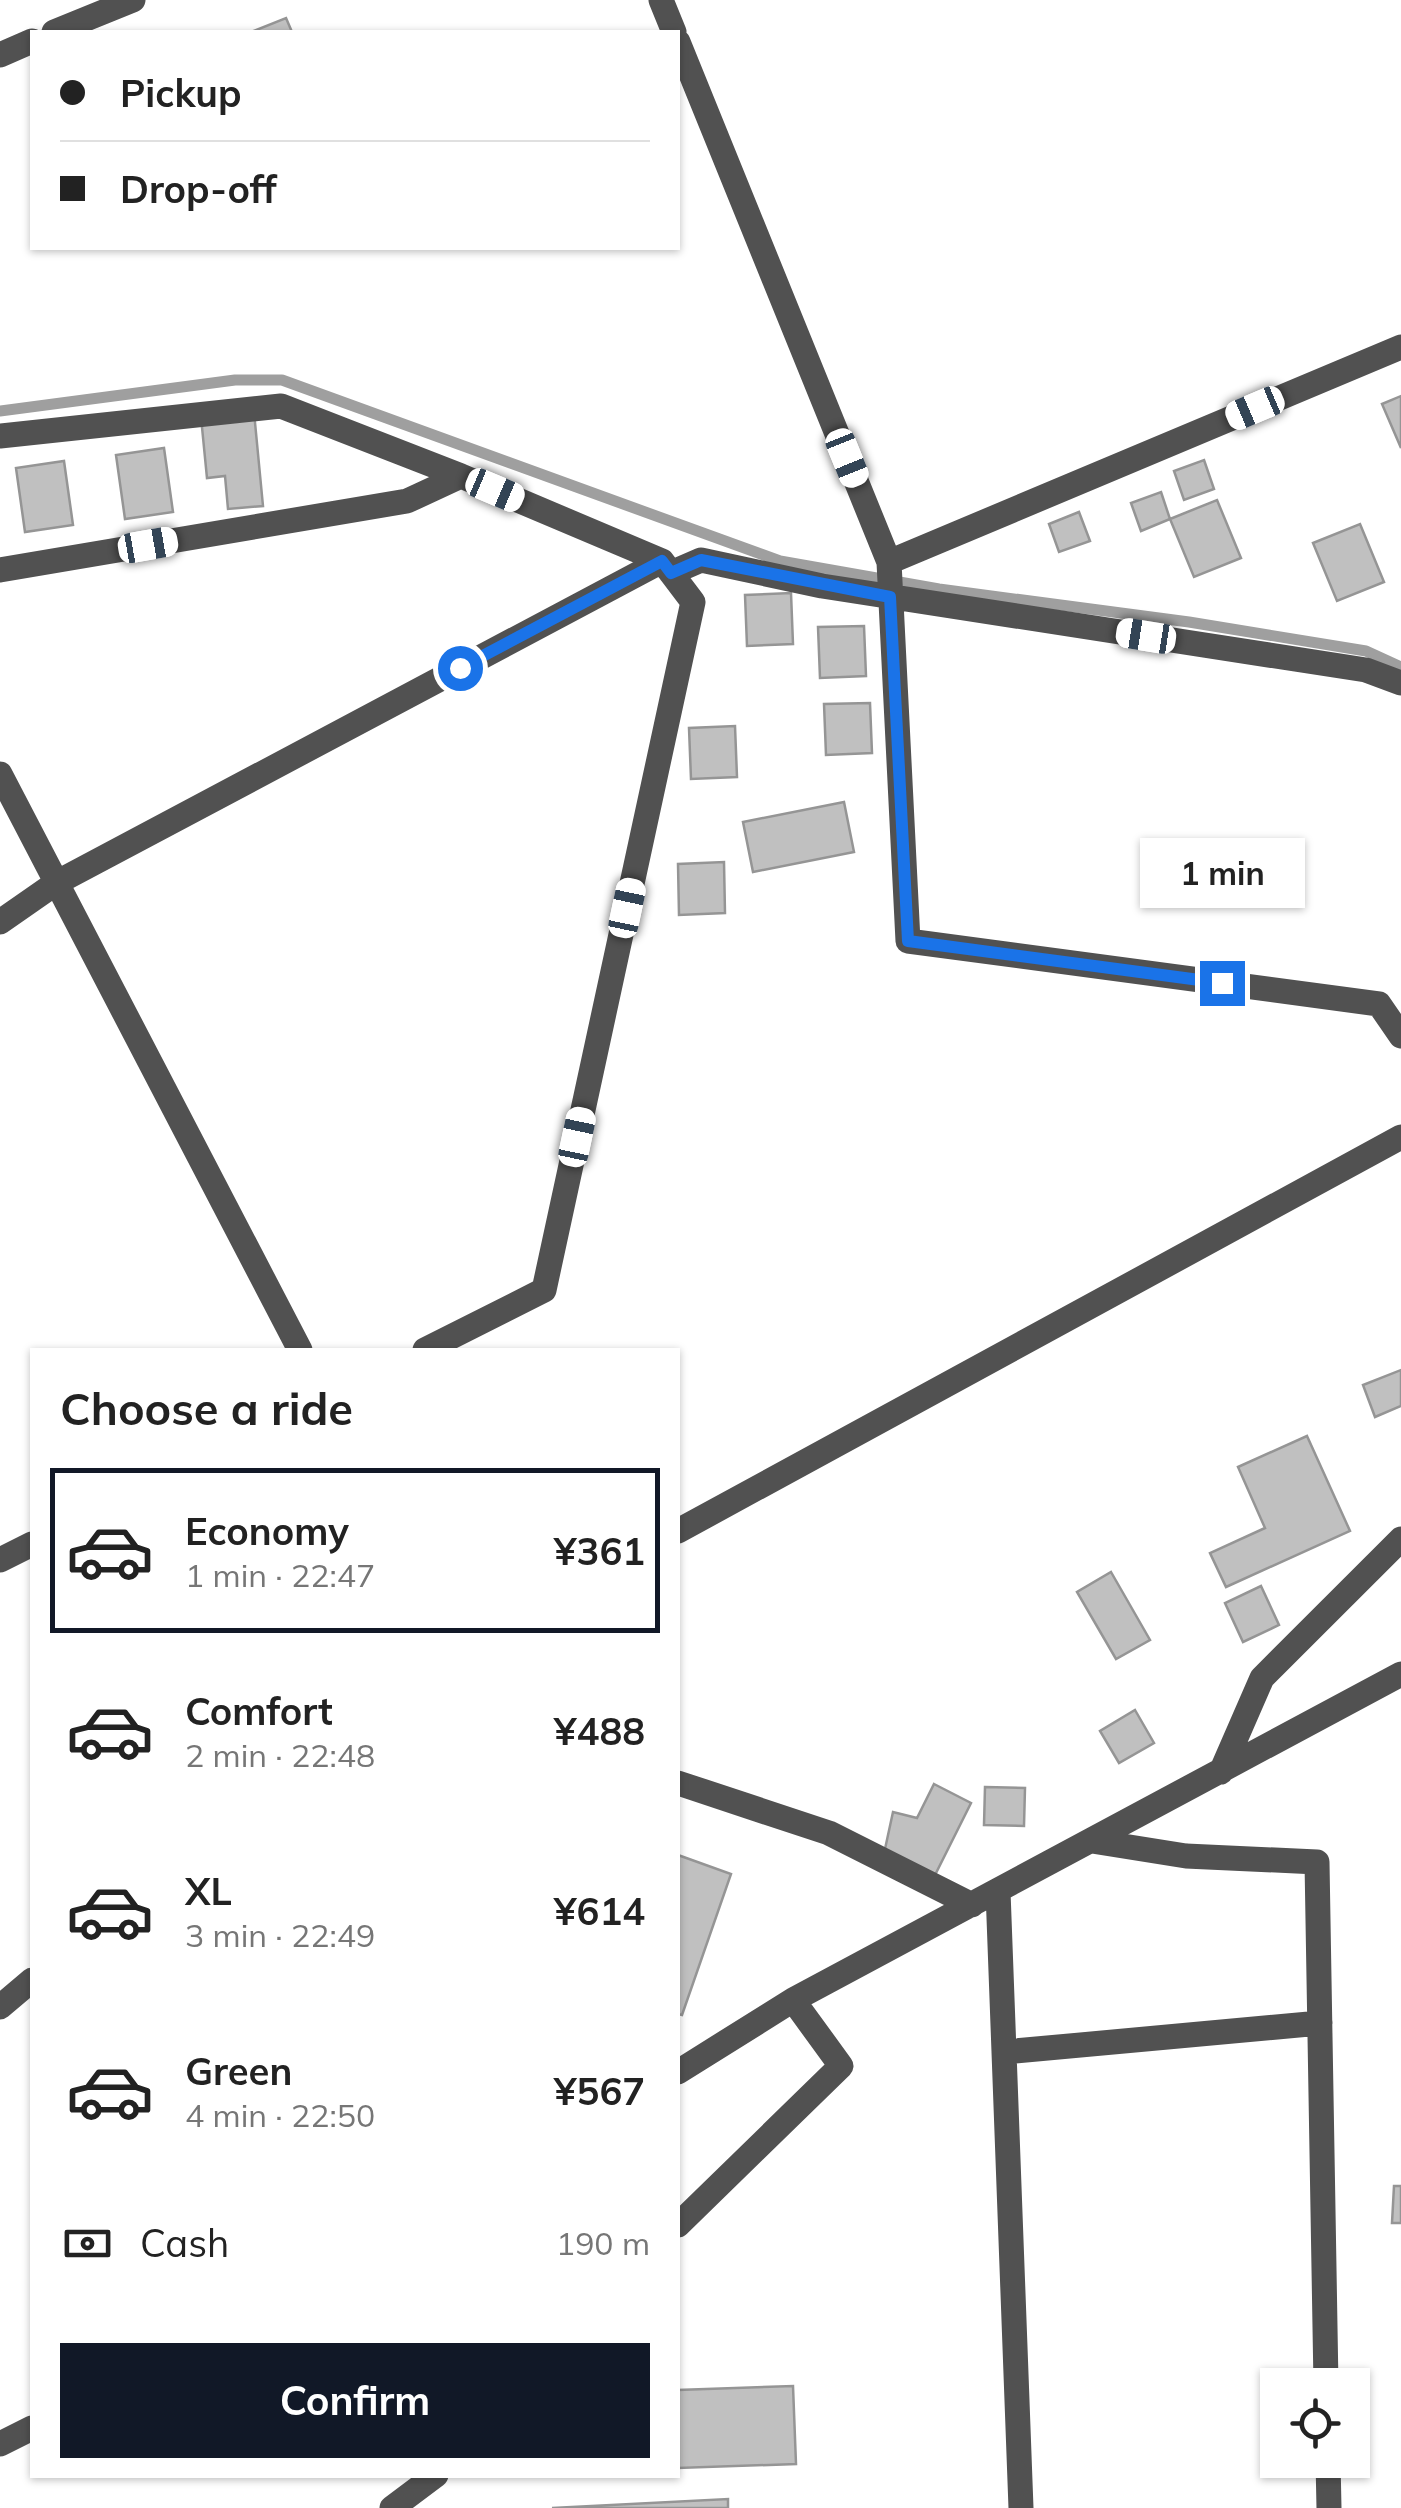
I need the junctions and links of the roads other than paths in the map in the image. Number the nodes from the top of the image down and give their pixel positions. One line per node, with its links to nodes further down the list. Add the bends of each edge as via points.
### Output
1 (133, 0): 3 (street)
2 (660, 0): 4 (street)
3 (59, 30)
4 (673, 30)
5 (30, 43): 7 (street)
6 (680, 47): 11 (street)
7 (0, 55)
8 (1401, 347): 11 (street)
9 (0, 436): 10 (street, via 281,406)
10 (462, 476): 12 (street); 13 (street, via 407,501)
11 (889, 563): 14 (street)
12 (667, 567): 14 (street, via 701,560); 17 (street); 22 (street, via 693,602 544,1290)
13 (0, 570)
14 (890, 595): 15 (street, via 1366,670); 19 (street, via 908,941 1378,1004)
15 (1401, 683)
16 (0, 774): 17 (street)
17 (56, 883): 18 (street); 21 (street)
18 (0, 922)
19 (1401, 1036)
20 (1401, 1137): 23 (street)
21 (299, 1348)
22 (429, 1348)
23 (680, 1530)
24 (1401, 1540): 28 (street, via 1262,1678)
25 (30, 1545): 26 (street)
26 (0, 1560)
27 (1401, 1674): 28 (street)
28 (1221, 1772): 30 (street)
29 (680, 1784): 32 (street, via 828,1833)
30 (1092, 1841): 31 (street); 36 (street, via 1186,1856 1317,1862)
31 (998, 1891): 32 (street); 37 (street)
32 (972, 1905): 34 (street)
33 (30, 1982): 35 (street)
34 (793, 2000): 38 (street); 39 (street, via 841,2066)
35 (0, 2007)
36 (1320, 2023): 37 (street); 40 (street)
37 (1004, 2052): 46 (street)
38 (680, 2071)
39 (680, 2223)
40 (1326, 2368)
41 (30, 2429): 42 (street)
42 (0, 2444)
43 (432, 2478): 45 (street)
44 (1328, 2478): 47 (street)
45 (392, 2508)
46 (1021, 2508)
47 (1328, 2508)

